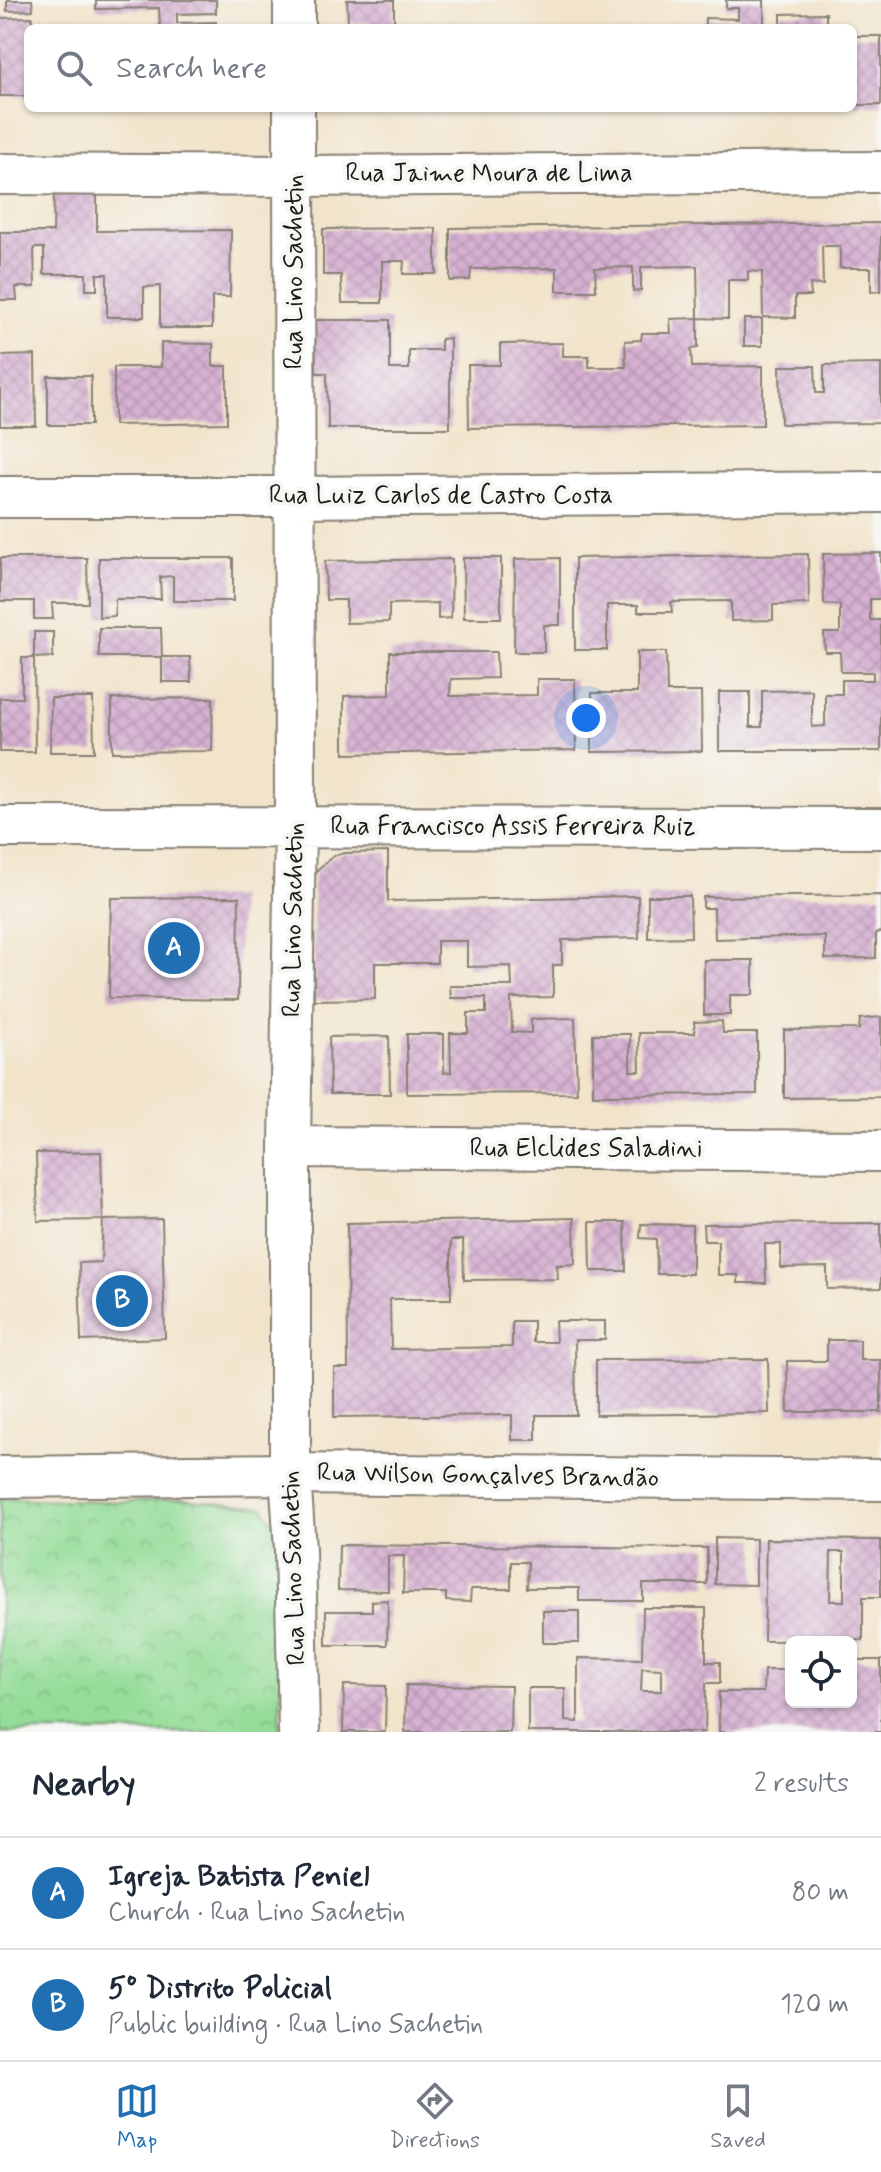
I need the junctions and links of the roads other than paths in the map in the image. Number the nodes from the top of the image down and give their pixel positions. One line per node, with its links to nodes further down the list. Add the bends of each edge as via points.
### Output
1 (294, 0): 2 (street)
2 (294, 24)
3 (294, 112): 6 (street, Rua Lino Sachetin)
4 (881, 172): 6 (street, Rua Jaime Moura de Lima)
5 (0, 174): 6 (street, Rua Jaime Moura de Lima)
6 (294, 176): 9 (street, Rua Lino Sachetin)
7 (881, 492): 9 (street, Rua Luiz Carlos de Castro Costa)
8 (0, 497): 9 (street, Rua Luiz Carlos de Castro Costa)
9 (296, 497): 11 (street, Rua Lino Sachetin)
10 (0, 827): 11 (street, Rua Francisco Assis Ferreira Ruiz)
11 (295, 827): 12 (street, Rua Francisco Assis Ferreira Ruiz); 13 (street, Rua Lino Sachetin)
12 (881, 828)
13 (290, 1147): 14 (street, Rua Elclides Saladini); 15 (street, Rua Lino Sachetin)
14 (881, 1151)
15 (290, 1474): 16 (street, Rua Wilson Gonçalves Brandão); 17 (street, Rua Wilson Gonçalves Brandão); 18 (street, Rua Lino Sachetin)
16 (0, 1477)
17 (881, 1480)
18 (299, 1732)

